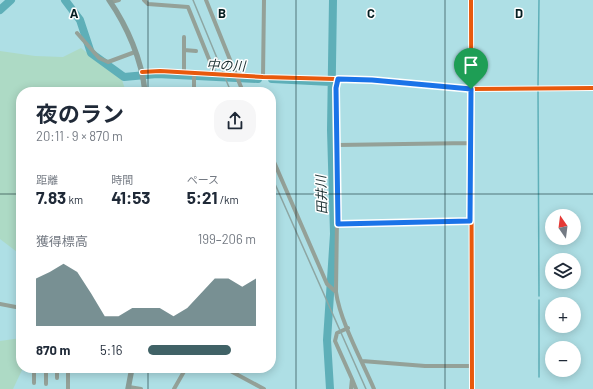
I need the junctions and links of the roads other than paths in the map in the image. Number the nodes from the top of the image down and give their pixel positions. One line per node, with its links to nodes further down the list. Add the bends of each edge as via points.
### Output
1 (119, 0): 6 (street)
2 (144, 0): 15 (street, via 148,4 188,7)
3 (206, 0): 16 (street)
4 (264, 0): 17 (street)
5 (471, 0): 23 (street)
6 (110, 1): 11 (main road)
7 (77, 33): 11 (street, via 99,58 108,62)
8 (184, 37): 9 (street)
9 (184, 50): 10 (street); 12 (street)
10 (196, 51)
11 (135, 52): 14 (main road)
12 (184, 72): 13 (street); 14 (street, via 160,71)
13 (194, 72): 15 (street); 20 (street)
14 (142, 74): 19 (main road)
15 (215, 74): 16 (street)
16 (235, 75): 17 (street); 21 (street)
17 (263, 77): 18 (street)
18 (338, 79): 23 (street); 25 (street)
19 (143, 87)
20 (194, 87)
21 (241, 87)
22 (593, 88): 23 (street)
23 (471, 89): 24 (street)
24 (470, 143): 25 (street); 27 (street)
25 (338, 145): 28 (street)
26 (276, 166): 29 (street, via 328,285)
27 (470, 221): 28 (street); 34 (street)
28 (338, 224): 29 (street)
29 (335, 291): 32 (street)
30 (0, 304): 31 (street)
31 (16, 307)
32 (348, 328): 33 (street); 43 (street, via 337,333 335,341)
33 (362, 361): 34 (street, via 425,366); 53 (street)
34 (472, 366): 54 (street)
35 (34, 373): 44 (street)
36 (46, 373): 45 (street)
37 (57, 373): 42 (street)
38 (68, 373): 47 (street)
39 (131, 373): 46 (main road)
40 (183, 373): 49 (street)
41 (234, 373): 50 (street)
42 (57, 378)
43 (352, 379): 51 (street); 52 (street)
44 (34, 383)
45 (46, 384)
46 (129, 388): 48 (street)
47 (68, 389)
48 (141, 389)
49 (174, 389)
50 (264, 389)
51 (351, 389)
52 (356, 389)
53 (374, 389)
54 (472, 389)

